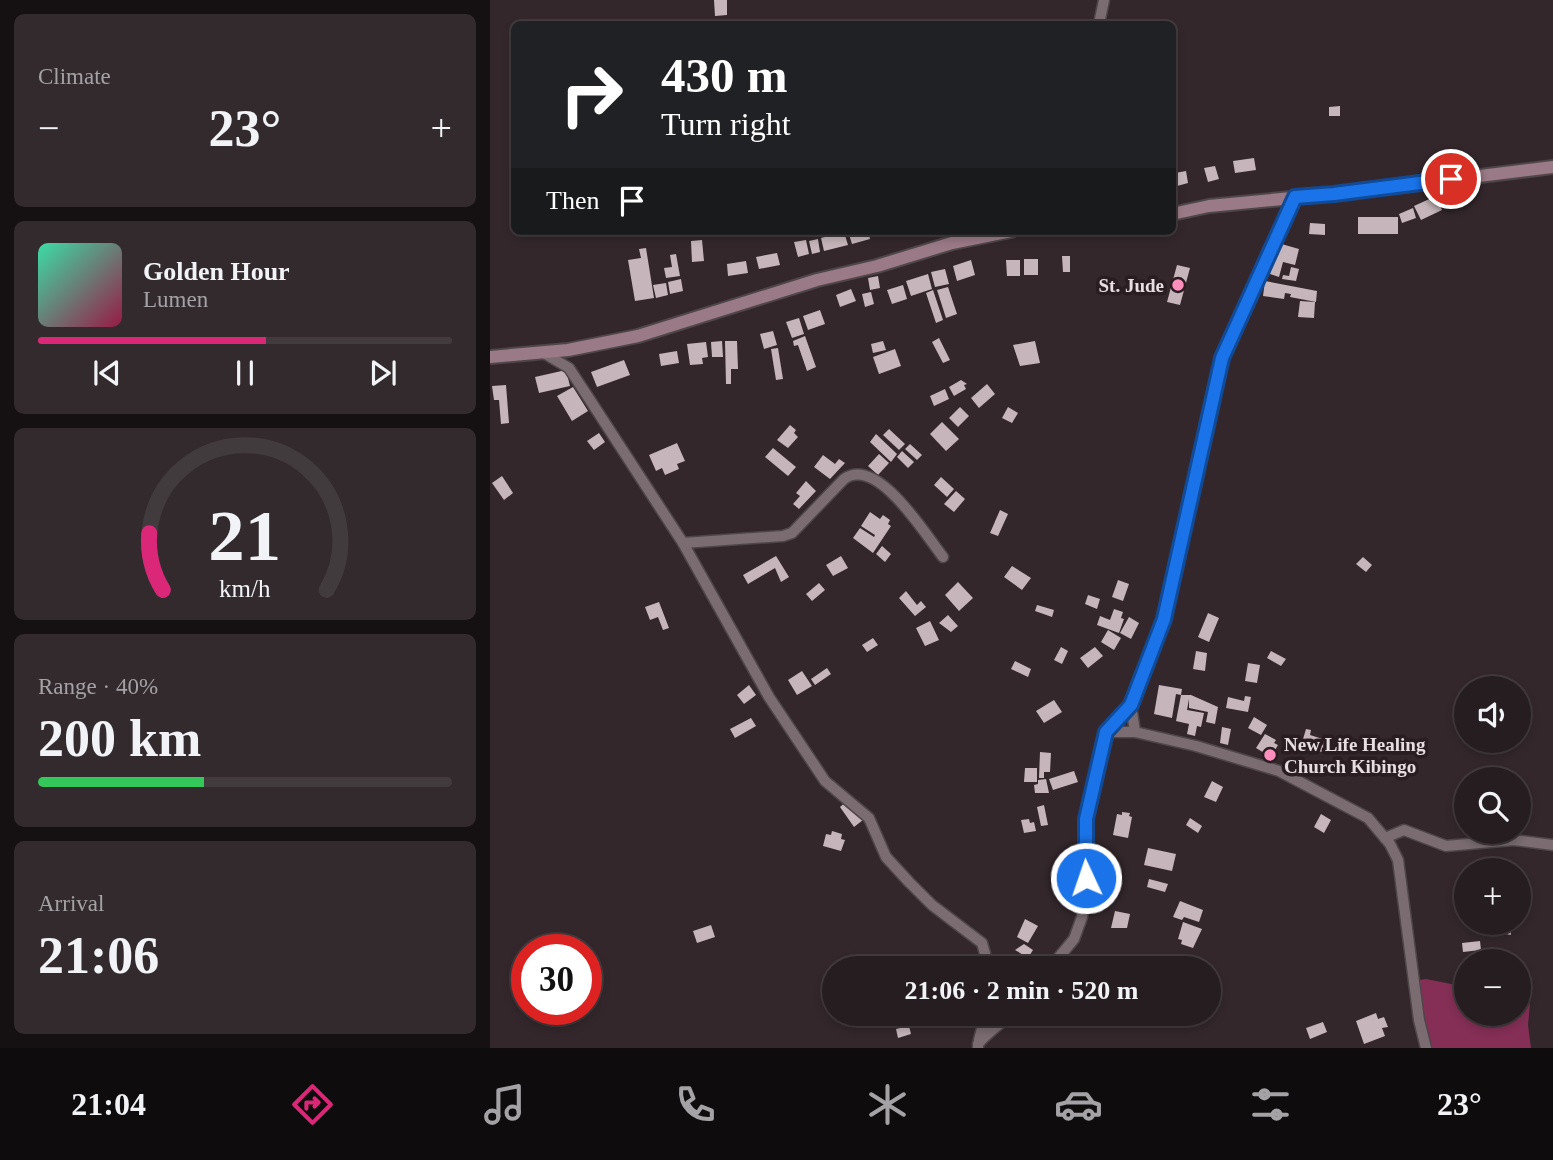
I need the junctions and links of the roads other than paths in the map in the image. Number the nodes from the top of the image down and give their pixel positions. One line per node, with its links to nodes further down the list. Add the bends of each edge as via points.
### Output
1 (1104, 0): 2 (street)
2 (1100, 21)
3 (1553, 167): 4 (main road)
4 (1295, 197): 5 (main road); 11 (street, via 1222,358 1164,619)
5 (1176, 213)
6 (991, 235): 7 (main road, via 817,280 638,336)
7 (541, 352): 8 (main road); 9 (street, via 569,368)
8 (490, 357)
9 (683, 543): 10 (street, via 792,533 844,479 864,473 901,502); 16 (street, via 769,697 825,781 869,818 886,857 932,905 982,943)
10 (943, 557)
11 (1131, 705): 12 (street); 13 (street)
12 (1106, 732): 13 (street); 17 (street, via 1086,819 1082,917 1074,939)
13 (1135, 732): 14 (street, via 1279,771 1368,818)
14 (1385, 838): 15 (street, via 1404,830 1446,846 1514,840); 21 (street, via 1398,860)
15 (1553, 845)
16 (986, 956)
17 (1060, 956)
18 (983, 1026): 20 (street)
19 (998, 1026): 20 (street)
20 (978, 1046)
21 (1426, 1048)

